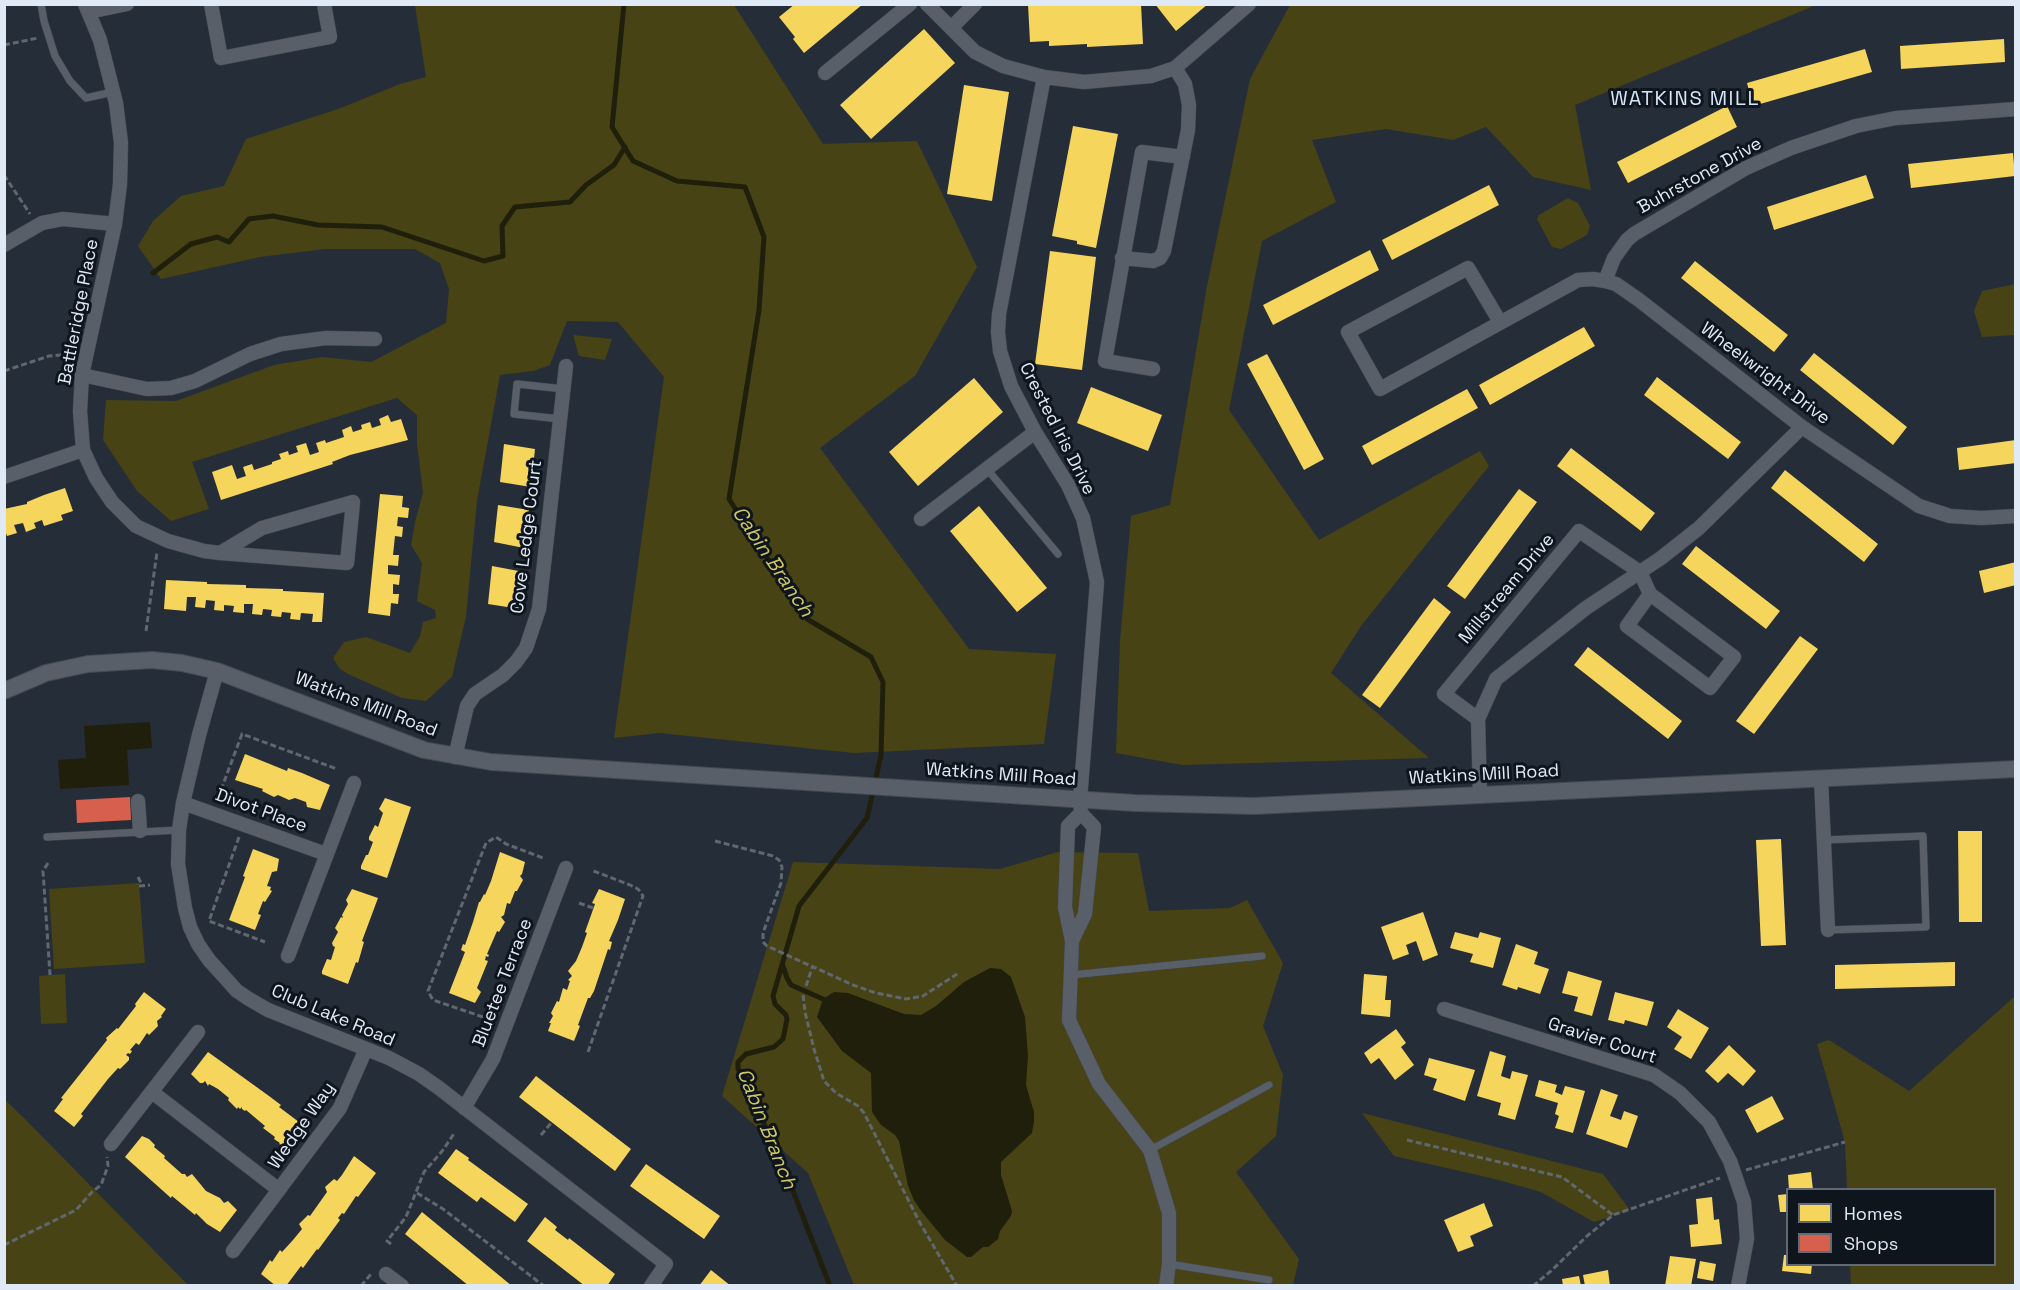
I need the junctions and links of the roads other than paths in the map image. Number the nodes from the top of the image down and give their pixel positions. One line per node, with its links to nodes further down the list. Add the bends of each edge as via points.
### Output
1 (41, 4): 14 (lane, via 55,56 70,81 86,98)
2 (127, 4): 9 (street)
3 (211, 4): 4 (street, via 221,58 330,37)
4 (324, 4)
5 (910, 4): 12 (street)
6 (927, 4): 10 (street)
7 (975, 4): 10 (street)
8 (1250, 4): 11 (street)
9 (87, 8): 14 (street, Battleridge Place)
10 (951, 28): 13 (street, via 975,52 1003,66)
11 (1175, 68): 13 (street, via 1151,76 1084,82); 16 (street, via 1185,84 1189,105)
12 (825, 73)
13 (1044, 77): 29 (street, Crested Iris Drive, via 998,332 1011,386)
14 (113, 92): 17 (street, Battleridge Place, via 121,143)
15 (2016, 109): 20 (street, Buhrstone Drive, via 1896,118 1856,126 1791,148 1746,168 1634,234 1614,258)
16 (1183, 157): 19 (street, via 1160,258); 19 (street, via 1142,152)
17 (115, 224): 18 (street, via 63,219 37,225); 25 (street, Battleridge Place)
18 (4, 244)
19 (1122, 258): 24 (street, via 1105,361)
20 (1605, 281): 21 (street, Wheelwright Drive, via 1578,280); 28 (street, Wheelwright Drive, via 1639,300)
21 (1500, 322): 21 (street, Wheelwright Drive, via 1380,389 1348,332 1468,268)
22 (375, 339): 25 (street, via 326,338 281,344 171,388 147,388)
23 (566, 366): 26 (street, Cove Ledge Court)
24 (1154, 369)
25 (82, 375): 30 (street, Battleridge Place)
26 (564, 389): 27 (street, Cove Ledge Court); 27 (lane, via 518,384 514,414)
27 (560, 419): 42 (street, Cove Ledge Court, via 539,609 526,648 516,662 474,694 467,706)
28 (1802, 427): 33 (street, Wheelwright Drive, via 1918,506 1950,516); 37 (street, via 1699,528)
29 (1035, 432): 31 (street); 49 (street, Crested Iris Drive, via 1083,518 1097,582)
30 (83, 450): 32 (street); 35 (street, Battleridge Place, via 112,502 136,526 159,537)
31 (987, 469): 34 (street); 36 (lane)
32 (4, 477)
33 (2016, 516)
34 (921, 519)
35 (220, 553): 35 (street, Battleridge Place, via 347,563 353,502 262,528)
36 (1058, 554)
37 (1640, 572): 38 (street); 41 (street, via 1586,608 1496,679); 41 (street, Millstream Drive, via 1579,531 1444,694)
38 (1650, 594): 38 (street, via 1734,657 1710,688 1627,626)
39 (217, 671): 40 (street, Watkins Mill Road, via 152,660 88,664 46,673); 42 (street, Watkins Mill Road, via 400,742); 48 (street, Club Lake Road)
40 (4, 691)
41 (1478, 719): 46 (street)
42 (455, 757): 49 (street, Watkins Mill Road, via 524,765 916,790)
43 (2016, 769): 44 (street, Watkins Mill Road)
44 (1821, 779): 46 (street, Watkins Mill Road); 53 (street)
45 (354, 783): 54 (street)
46 (1480, 795): 49 (street, Watkins Mill Road, via 1254,806)
47 (138, 801): 51 (street)
48 (183, 803): 50 (street, Club Lake Road); 54 (street, Divot Place)
49 (1081, 807): 57 (street, via 1068,826 1065,907); 57 (street, via 1095,827 1085,914)
50 (179, 830): 51 (lane); 63 (street, Club Lake Road, via 179,872 190,927 220,973 237,991 268,1010)
51 (140, 831): 52 (lane)
52 (47, 837)
53 (1824, 840): 56 (street); 56 (lane, via 1923,836 1926,927)
54 (326, 854): 58 (street)
55 (566, 868): 66 (street, Bluetee Terrace, via 493,1059)
56 (1828, 930)
57 (1072, 941): 60 (street)
58 (288, 956)
59 (1262, 956): 60 (lane)
60 (1069, 975): 68 (street, via 1069,1020 1099,1084)
61 (1444, 1009): 77 (street, Gravier Court, via 1654,1075 1680,1093 1709,1122 1730,1161 1744,1202 1747,1239)
62 (198, 1032): 65 (street)
63 (366, 1049): 66 (street, Club Lake Road, via 419,1074); 69 (street, Wedge Way, via 340,1108)
64 (1269, 1085): 68 (lane)
65 (152, 1092): 67 (street); 69 (street, Wedge Way)
66 (464, 1108): 75 (street, Club Lake Road, via 666,1264)
67 (111, 1144)
68 (1150, 1150): 71 (street, via 1168,1213)
69 (279, 1190): 70 (street, Wedge Way)
70 (233, 1251)
71 (1169, 1264): 73 (lane); 76 (street)
72 (386, 1274): 74 (street)
73 (1269, 1280)
74 (402, 1286)
75 (651, 1286)
76 (1166, 1286)
77 (1738, 1286)

